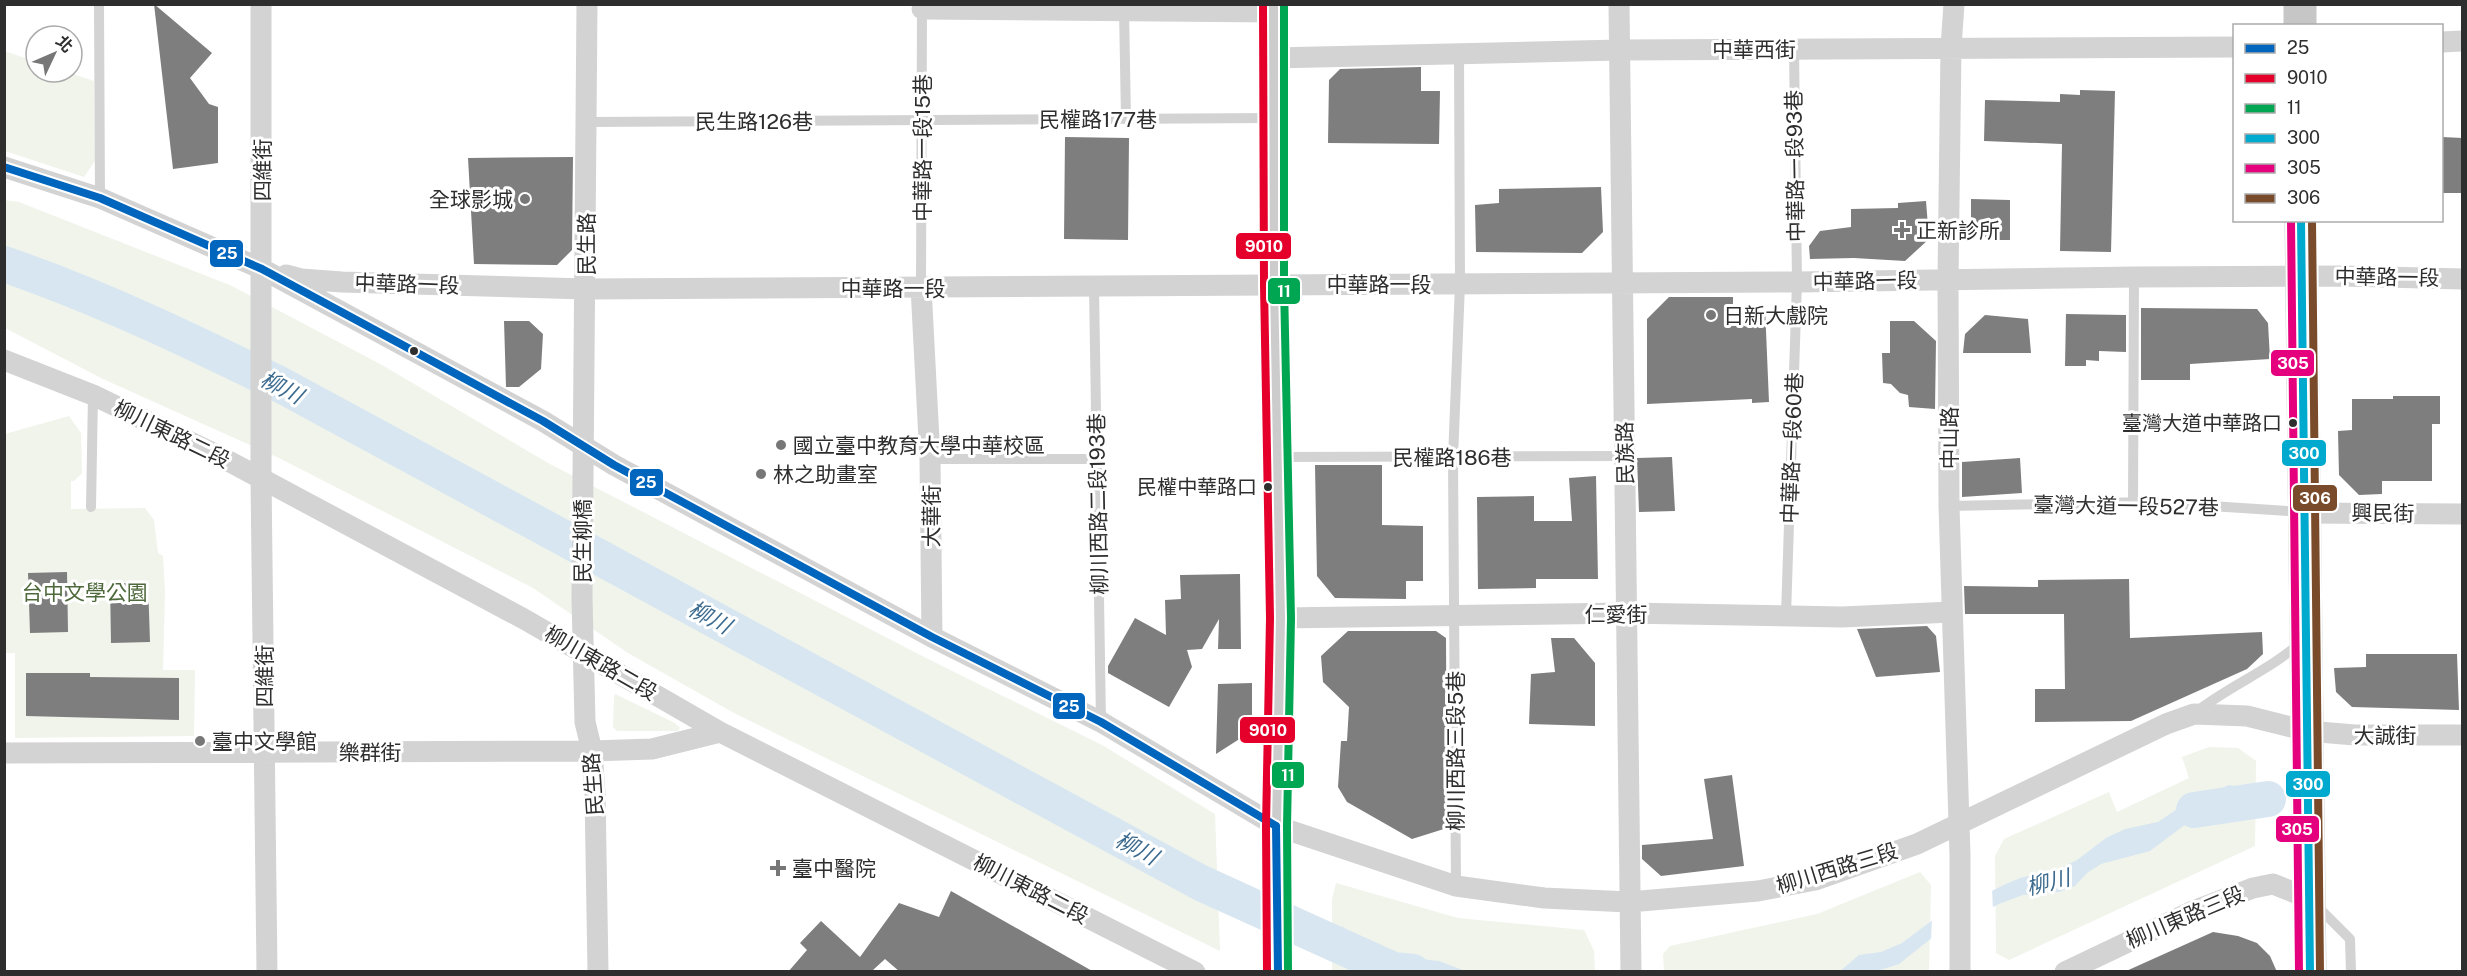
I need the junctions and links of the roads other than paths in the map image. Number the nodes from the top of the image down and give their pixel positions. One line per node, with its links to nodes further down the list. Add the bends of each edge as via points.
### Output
1 (99, 4): 24 (lane)
2 (261, 4): 26 (street, 四維街)
3 (587, 4): 22 (street, 民生路)
4 (1619, 4): 16 (street, 民族路)
5 (2300, 4): 10 (main road)
6 (1954, 5): 13 (street, 中山路)
7 (1273, 8): 9 (street); 18 (main road)
8 (922, 9): 9 (street); 21 (lane, 中華路一段15巷)
9 (1124, 10): 19 (lane)
10 (2300, 24)
11 (2463, 41): 12 (street)
12 (2443, 42)
13 (1951, 47): 14 (street, 中華西街); 15 (street, 中華西街); 30 (street, 中山路)
14 (2233, 47)
15 (1794, 49): 16 (street, 中華西街); 32 (lane, 中華路一段93巷)
16 (1619, 50): 17 (street, 中華西街); 31 (street, 民族路)
17 (1459, 55): 18 (street, 中華西街); 33 (lane, 柳川西路三段5巷)
18 (1274, 58): 20 (main road)
19 (1126, 118): 20 (lane, 民權路177巷); 21 (lane, 民權路177巷)
20 (1274, 118): 34 (main road)
21 (922, 120): 22 (lane, 民生路126巷); 35 (lane, 中華路一段15巷)
22 (586, 122): 37 (street, 民生路)
23 (4, 168): 24 (street)
24 (100, 198): 26 (street)
25 (2301, 222): 27 (main road)
26 (262, 269): 37 (street, 中華路一段, via 301,279 332,281); 40 (street, 柳川西路三段); 46 (street, 四維街)
27 (2301, 276): 28 (street, 中華路一段); 29 (street, 中華路一段); 51 (main road)
28 (2134, 277): 30 (street, 中華路一段); 48 (lane)
29 (2463, 279)
30 (1948, 280): 32 (street, 中華路一段); 49 (street, 中山路)
31 (1621, 282): 32 (street, 中華路一段); 33 (street, 中華路一段); 41 (street, 民族路)
32 (1797, 282): 56 (lane, 中華路一段60巷)
33 (1460, 284): 34 (street, 中華路一段); 43 (lane, 柳川西路三段5巷)
34 (1274, 285): 36 (street, 中華路一段); 42 (main road)
35 (921, 287): 36 (street, 中華路一段); 37 (street, 中華路一段); 44 (street, 大華街)
36 (1094, 287): 45 (lane, 柳川西路二段193巷)
37 (585, 289): 40 (street, 民生路)
38 (4, 360): 39 (street, 柳川東路二段)
39 (93, 395): 46 (street, 柳川東路二段); 50 (lane)
40 (583, 445): 47 (street, 民生路); 59 (street, 柳川西路三段, via 624,471)
41 (1626, 456): 43 (lane, 民權路186巷); 55 (street, 民族路)
42 (1279, 457): 43 (lane, 民權路186巷); 58 (main road)
43 (1453, 458): 57 (lane, 柳川西路三段5巷)
44 (930, 459): 45 (lane); 59 (street, 大華街)
45 (1097, 459): 63 (lane, 柳川西路二段193巷)
46 (261, 479): 61 (street, 柳川東路二段); 68 (street, 四維街)
47 (582, 484): 53 (street, 民生柳橋)
48 (2133, 503): 49 (lane, 臺灣大道一段527巷); 51 (lane, 臺灣大道一段527巷)
49 (1949, 506): 54 (street, 中山路)
50 (91, 507)
51 (2304, 513): 52 (street, 興民街); 60 (main road)
52 (2463, 514)
53 (582, 597): 61 (street, 民生路)
54 (1952, 612): 56 (street, 仁愛街, via 1842,617); 70 (street, 中山路)
55 (1626, 613): 56 (street, 仁愛街); 57 (street, 仁愛街); 74 (street, 民族路)
56 (1786, 615)
57 (1454, 616): 58 (street, 仁愛街); 72 (lane, 柳川西路三段5巷)
58 (1281, 618): 71 (main road)
59 (932, 637): 63 (street, 柳川西路三段)
60 (2307, 637): 62 (lane, via 2286,655); 64 (main road)
61 (584, 653): 65 (street, 柳川東路二段); 67 (street, 民生路, via 585,722)
62 (2194, 714): 64 (street, 柳川西路三段, via 2247,716); 70 (street, 柳川西路三段)
63 (1101, 722): 71 (street, 柳川西路三段)
64 (2307, 731): 66 (street, 大誠街); 73 (main road)
65 (720, 732): 67 (street, 樂群街, via 652,749); 79 (street, 柳川東路二段)
66 (2463, 735)
67 (592, 751): 68 (street, 樂群街); 78 (street, 民生路)
68 (265, 752): 69 (street, 樂群街); 77 (street, 四維街)
69 (4, 753)
70 (1958, 824): 74 (street, 柳川西路三段, via 1917,844 1815,880 1758,891); 76 (street, 中山路)
71 (1276, 826): 72 (street, 柳川西路三段); 75 (main road)
72 (1456, 886): 74 (street, 柳川西路三段, via 1544,898)
73 (2308, 898): 81 (street, 柳川東路三段, via 2273,884 2253,888 2193,911); 82 (main road); 83 (lane, via 2350,939)
74 (1629, 902): 80 (street, 民族路)
75 (1279, 964)
76 (1960, 969)
77 (267, 972)
78 (598, 972)
79 (1195, 972)
80 (1631, 972)
81 (2064, 972)
82 (2310, 972)
83 (2351, 972)

